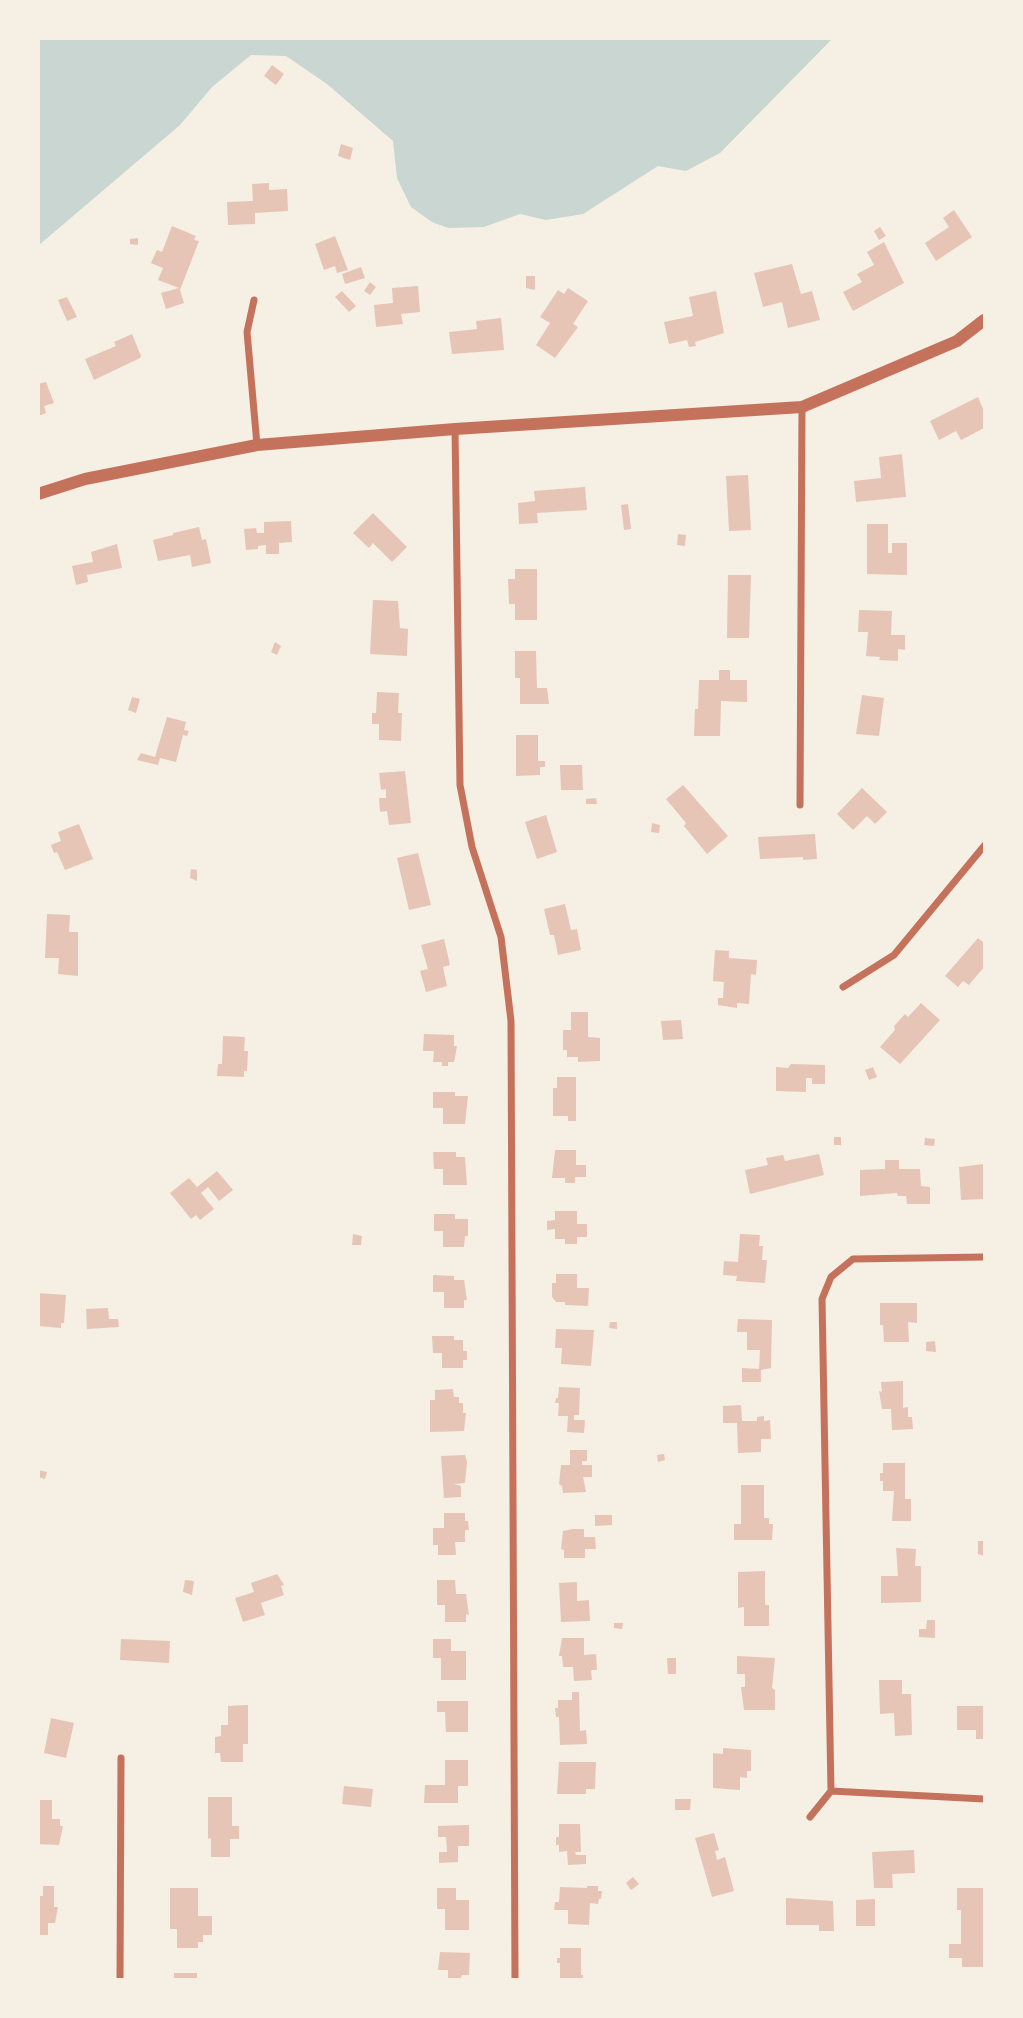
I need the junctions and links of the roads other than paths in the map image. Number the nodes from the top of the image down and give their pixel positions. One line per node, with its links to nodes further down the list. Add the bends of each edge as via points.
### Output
1 (254, 300): 5 (street, via 247,332)
2 (985, 320): 3 (street, via 957,341)
3 (802, 407): 4 (street); 7 (street)
4 (456, 429): 5 (street); 16 (street, via 460,785 472,847 501,937 510,1021)
5 (257, 445): 6 (street, via 85,479)
6 (38, 494)
7 (800, 805)
8 (985, 846): 9 (street, via 894,955)
9 (843, 987)
10 (985, 1257): 12 (street, via 853,1259 831,1277 821,1299)
11 (121, 1758): 15 (street)
12 (831, 1791): 13 (street); 14 (street)
13 (985, 1799)
14 (810, 1816)
15 (120, 1979)
16 (515, 1979)

